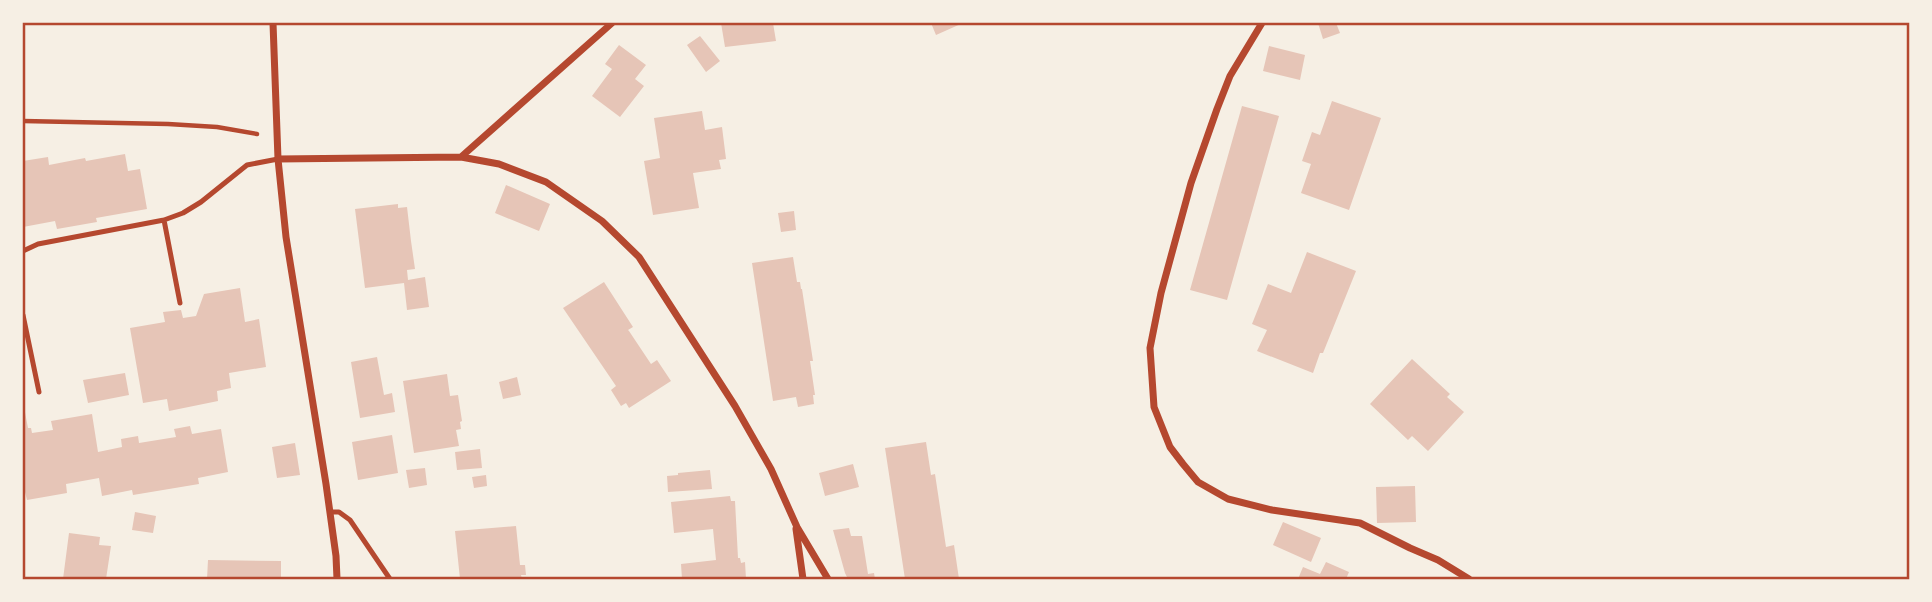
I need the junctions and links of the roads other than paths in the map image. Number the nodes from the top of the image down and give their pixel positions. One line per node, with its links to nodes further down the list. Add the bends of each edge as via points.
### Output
1 (273, 23): 5 (street)
2 (612, 23): 4 (street)
3 (1262, 23): 17 (street, via 1230,76 1191,183 1150,348 1154,407 1170,447 1183,464 1198,482 1227,499 1360,523)
4 (461, 157): 5 (street); 12 (street, via 499,164 546,182 602,221 639,257 735,406)
5 (278, 159): 6 (lane, via 247,165 201,202); 11 (street)
6 (164, 220): 7 (lane, via 38,244); 8 (lane)
7 (23, 251)
8 (180, 303)
9 (23, 316): 10 (lane)
10 (39, 392)
11 (330, 512): 13 (street); 14 (lane, via 350,520)
12 (795, 522): 15 (street); 16 (street)
13 (337, 579)
14 (390, 579)
15 (803, 579)
16 (828, 579)
17 (1469, 579)

